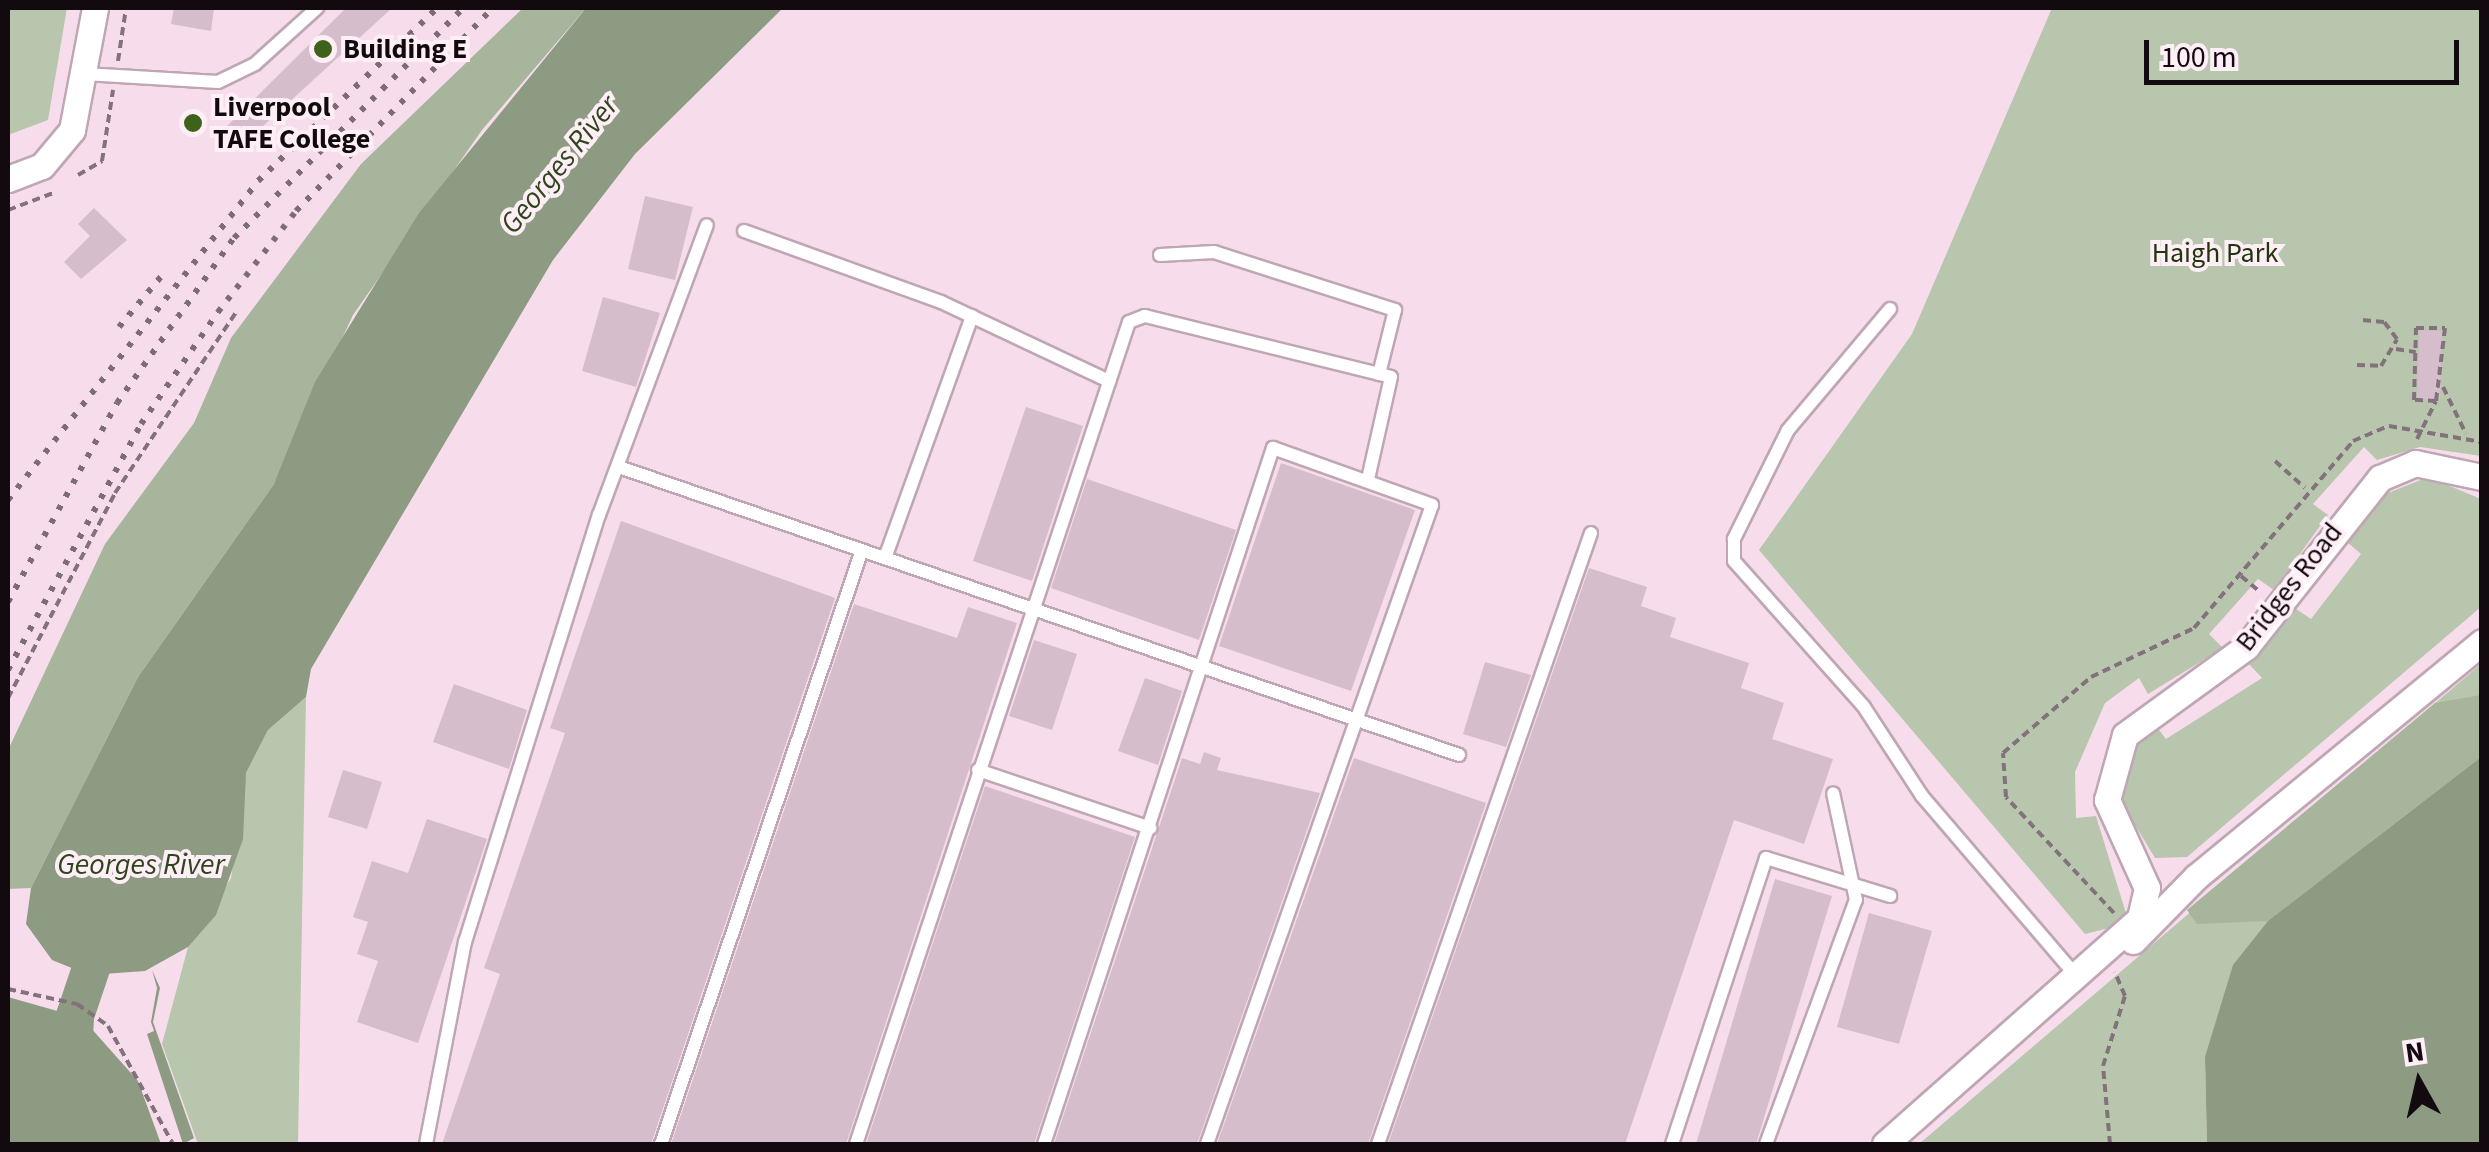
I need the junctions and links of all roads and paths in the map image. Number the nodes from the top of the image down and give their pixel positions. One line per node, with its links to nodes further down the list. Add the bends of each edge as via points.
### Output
1 (94, 8): 4 (street)
2 (126, 8): 5 (path)
3 (317, 8): 5 (lane, via 255,64 218,82)
4 (85, 74): 5 (lane); 7 (street, via 72,130 42,166)
5 (115, 77): 6 (path, via 102,161)
6 (78, 176)
7 (8, 180)
8 (54, 192): 9 (path)
9 (8, 210)
10 (707, 225): 29 (lane)
11 (744, 231): 15 (lane)
12 (1160, 255): 20 (lane, via 1214,252 1394,310)
13 (1890, 309): 50 (lane, via 1788,430 1734,539 1734,562 1864,707 1922,796)
14 (237, 312): 39 (path, via 115,493)
15 (972, 316): 21 (lane); 35 (lane)
16 (2359, 320): 17 (path, via 2384,322)
17 (2396, 349): 18 (path); 19 (path, via 2381,366)
18 (2416, 352): 22 (path, via 2416,328 2444,328); 23 (path, via 2414,400)
19 (2357, 365)
20 (1380, 374): 21 (lane, via 1145,316 1129,322); 31 (lane, via 1391,377)
21 (1109, 382): 36 (lane)
22 (2443, 386): 23 (path); 25 (path)
23 (2436, 401): 24 (path)
24 (2424, 430): 25 (path); 27 (path); 32 (path, via 2374,429)
25 (2466, 436): 26 (path)
26 (2482, 442)
27 (2412, 447)
28 (2275, 461): 32 (path)
29 (619, 466): 34 (lane); 53 (lane, via 465,942)
30 (2482, 477): 45 (street, Bridges Road, via 2433,463 2380,478 2246,647 2125,735 2107,800)
31 (1368, 479): 38 (lane, via 1272,448); 40 (lane, via 1432,506)
32 (2307, 489): 49 (path, via 2194,628 2091,677 2003,753 2006,797 2042,843 2097,887)
33 (1591, 534): 58 (lane)
34 (862, 550): 35 (lane); 54 (lane)
35 (884, 558): 36 (lane)
36 (1034, 609): 38 (lane); 42 (lane)
37 (2482, 642): 46 (street, Bridges Road)
38 (1204, 668): 40 (lane); 44 (lane)
39 (8, 698)
40 (1356, 720): 41 (lane); 57 (lane)
41 (1459, 755)
42 (978, 770): 44 (lane); 55 (lane)
43 (1832, 793): 47 (lane)
44 (1150, 828): 56 (lane)
45 (2140, 869): 46 (street, via 2168,882); 49 (street, Bridges Road, via 2146,904)
46 (2196, 877): 49 (street, Bridges Road, via 2134,941)
47 (1851, 884): 48 (lane); 59 (lane, via 1766,858); 60 (lane, via 1852,912)
48 (1890, 896)
49 (2117, 943): 50 (street, Bridges Road); 62 (path, via 2125,996 2104,1066)
50 (2078, 979): 61 (street, Bridges Road)
51 (8, 989): 52 (path, via 77,1004 108,1026)
52 (173, 1144)
53 (426, 1144)
54 (662, 1144)
55 (856, 1144)
56 (1044, 1144)
57 (1207, 1144)
58 (1378, 1144)
59 (1672, 1144)
60 (1766, 1144)
61 (1884, 1144)
62 (2110, 1144)

